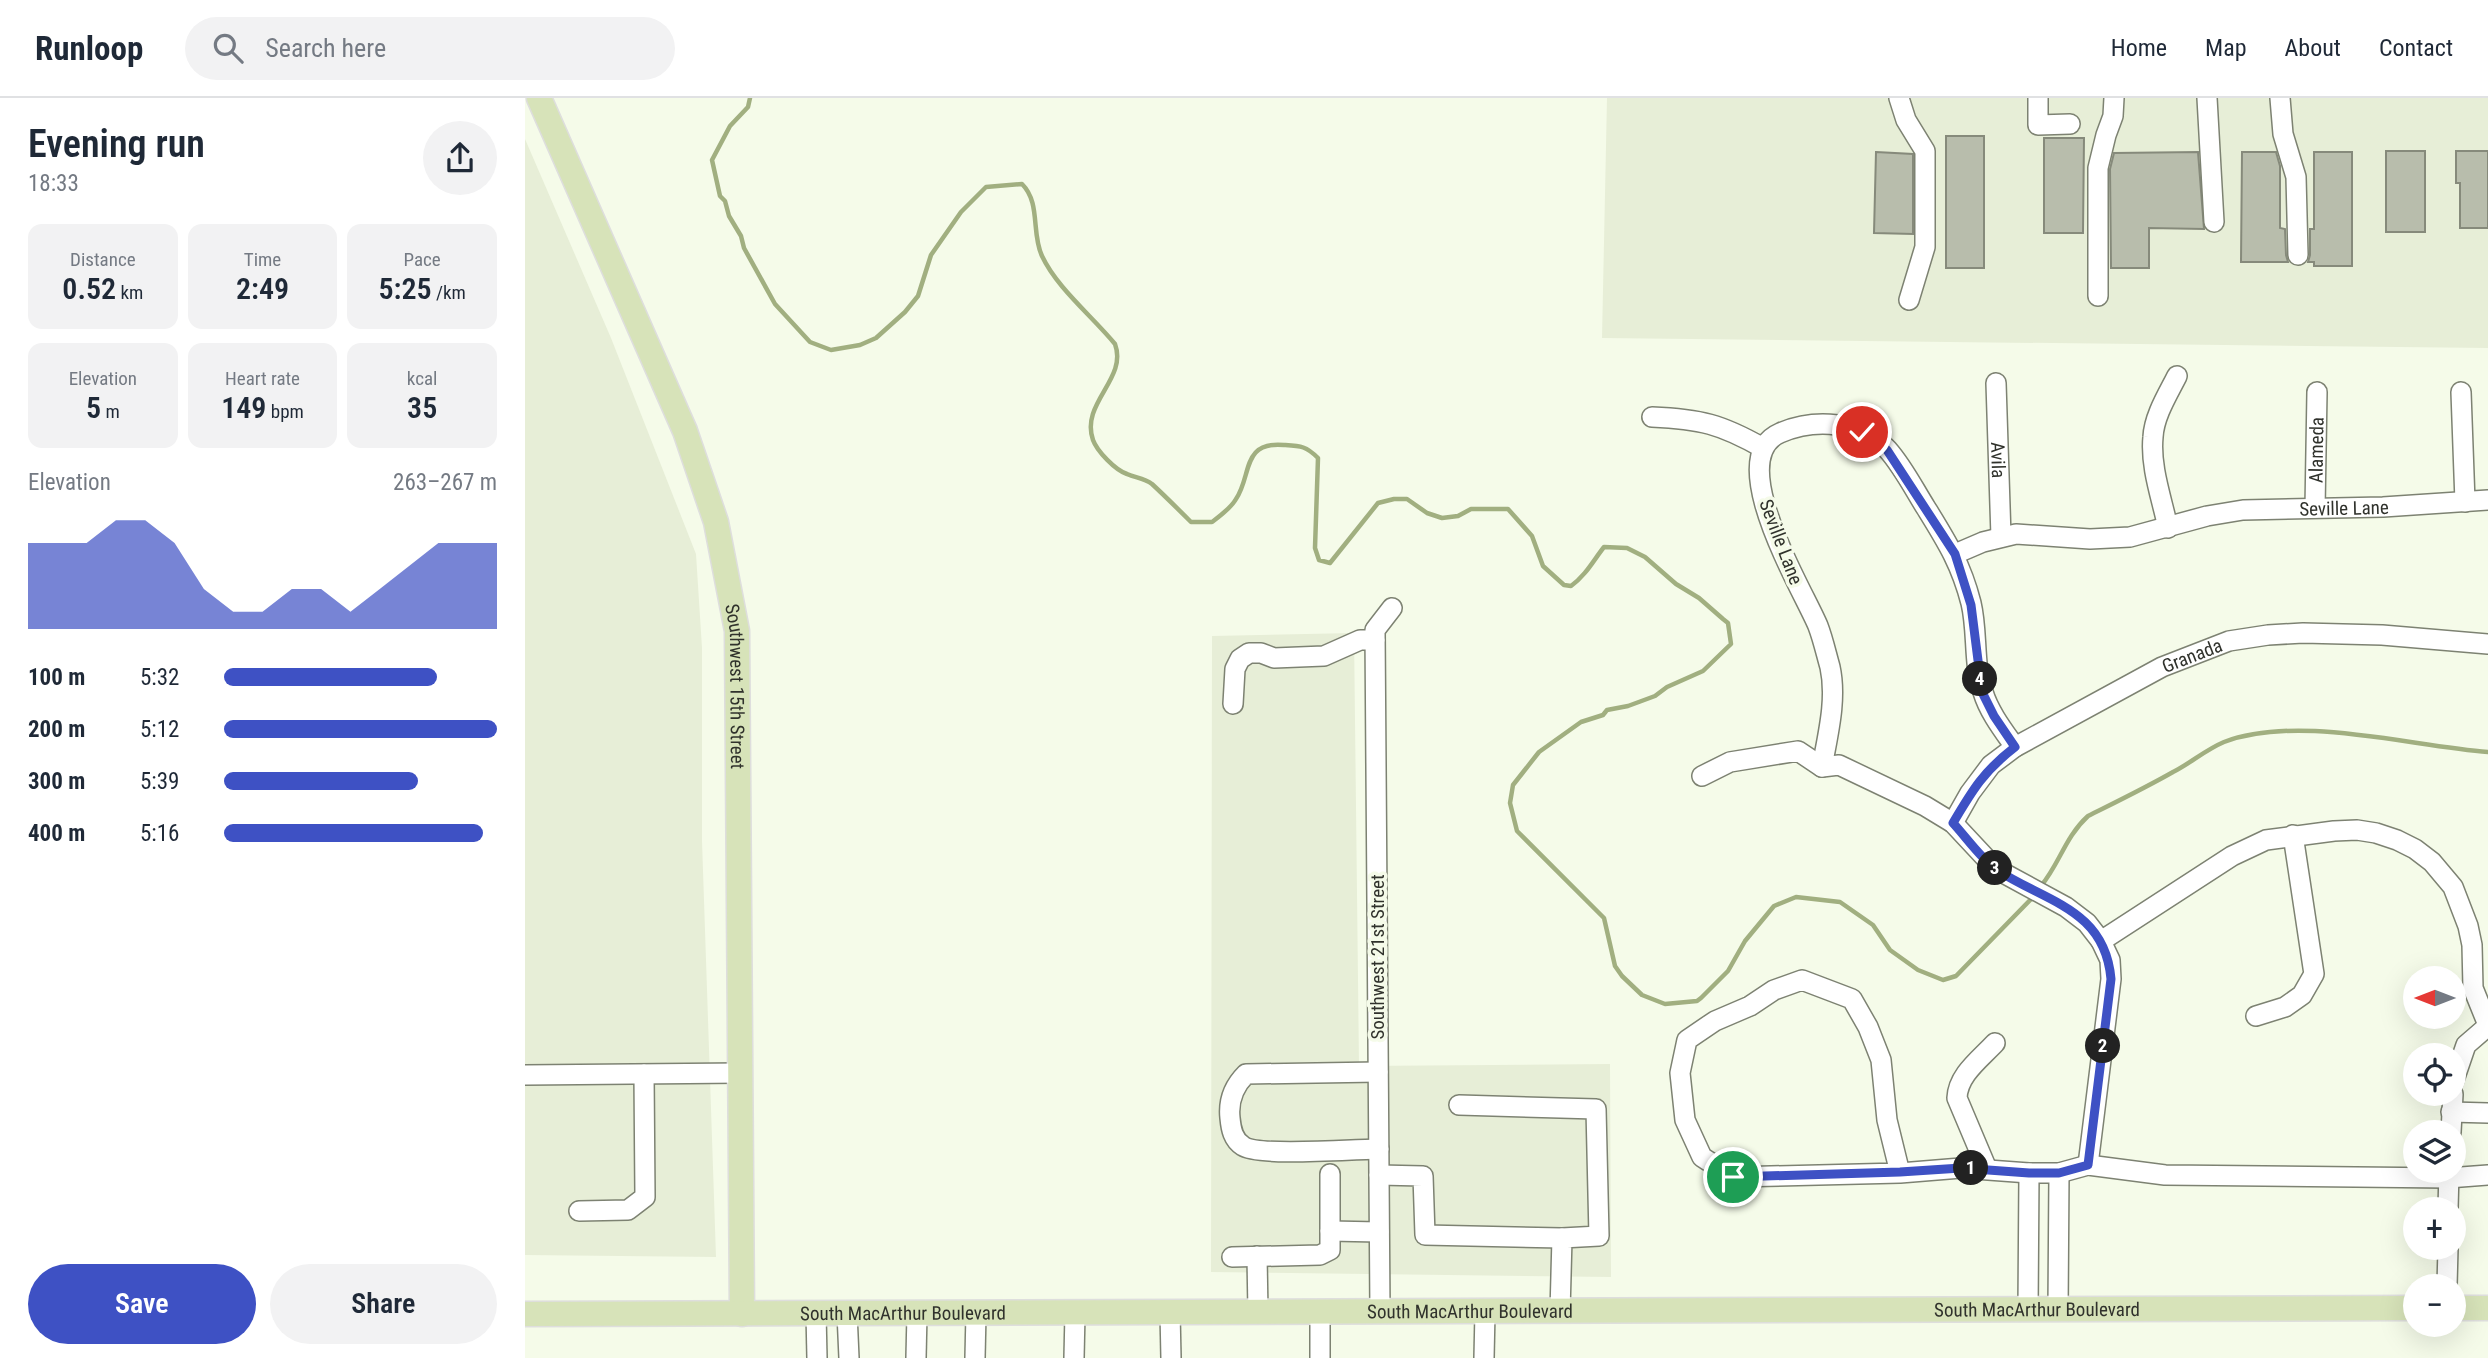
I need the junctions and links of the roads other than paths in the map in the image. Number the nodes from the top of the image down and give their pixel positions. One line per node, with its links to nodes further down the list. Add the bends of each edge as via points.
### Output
1 (539, 98): 39 (main road, Southwest 15th Street, via 685,431 716,522 737,631)
2 (1899, 98): 11 (street, via 1925,151 1926,247)
3 (2038, 98): 7 (street, via 2038,125)
4 (2114, 98): 10 (street, via 2098,168)
5 (2207, 98): 8 (street)
6 (2280, 98): 9 (street, via 2283,134 2297,177)
7 (2070, 124)
8 (2214, 222)
9 (2298, 255)
10 (2098, 296)
11 (1909, 299)
12 (2177, 376): 21 (street, via 2153,435 2154,468)
13 (1996, 383): 22 (street, Avila)
14 (2317, 392): 20 (street, Alameda)
15 (2461, 392): 19 (street)
16 (1652, 417): 17 (street, via 1691,418 1732,430)
17 (1763, 448): 23 (street, via 1774,436 1812,423 1844,427 1874,438 1902,469); 29 (street, Seville Lane, via 1762,491 1769,519 1817,624 1830,669 1831,704)
18 (2488, 500): 19 (street, Seville Lane)
19 (2465, 502): 20 (street, Seville Lane)
20 (2315, 508): 21 (street, Seville Lane, via 2243,510)
21 (2168, 528): 22 (street, Seville Lane, via 2109,539)
22 (2001, 537): 23 (street, Seville Lane)
23 (1955, 554): 28 (street, via 1971,605 1982,692)
24 (1392, 608): 25 (street, Southwest 21st Street, via 1375,630)
25 (1375, 640): 27 (street, via 1360,640 1324,656 1274,658 1249,653 1235,669); 38 (street, Southwest 21st Street)
26 (2488, 644): 28 (street, Granada, via 2303,633 2229,641 2162,667)
27 (1233, 704)
28 (2015, 747): 31 (street, Granada, via 1991,765)
29 (1822, 766): 30 (street, via 1798,751 1730,762); 31 (street, via 1839,765)
30 (1702, 776)
31 (1953, 823): 33 (street, via 1996,869 2066,907)
32 (2293, 835): 33 (street, via 2248,847); 34 (street, via 2314,974 2302,995 2285,1007); 35 (street, via 2376,833 2397,839 2432,862 2463,906 2472,946 2473,988)
33 (2101, 941): 46 (street, via 2111,979)
34 (2256, 1016)
35 (2488, 1026): 37 (street)
36 (1995, 1043): 47 (street, via 1962,1077 1957,1098)
37 (2466, 1045)
38 (1378, 1072): 45 (street, Southwest 21st Street); 45 (street, via 1246,1074 1232,1093 1229,1112 1234,1138 1244,1147 1268,1151)
39 (741, 1073): 40 (street); 79 (main road, Southwest 15th Street)
40 (644, 1074): 41 (street); 56 (street, via 645,1197 628,1210)
41 (525, 1075)
42 (1459, 1105): 59 (street, via 1596,1109 1598,1236)
43 (2488, 1112): 44 (street)
44 (2452, 1113)
45 (1378, 1149): 52 (street, Southwest 21st Street)
46 (2088, 1165): 50 (street); 53 (street, via 2165,1175)
47 (1987, 1169): 48 (street); 49 (street)
48 (1900, 1172): 48 (street, via 1733,1177 1702,1157 1685,1120 1680,1073 1687,1040 1774,990 1802,981 1852,999 1881,1060 1887,1120)
49 (2029, 1173): 50 (street); 65 (street)
50 (2059, 1173): 66 (street)
51 (1331, 1174): 57 (street)
52 (1379, 1175): 58 (street, Southwest 21st Street); 59 (street, via 1423,1177 1425,1235)
53 (2403, 1175)
54 (2466, 1175): 55 (street)
55 (2488, 1175)
56 (579, 1211)
57 (1330, 1231): 58 (street); 60 (street, via 1330,1250 1320,1255)
58 (1379, 1232): 71 (street, Southwest 21st Street)
59 (1562, 1238): 67 (street)
60 (1257, 1256): 61 (street); 69 (street)
61 (1232, 1257)
62 (2403, 1308): 66 (main road, South MacArthur Boulevard)
63 (2466, 1308): 64 (main road)
64 (2488, 1308)
65 (2028, 1310): 66 (main road, South MacArthur Boulevard); 67 (main road, South MacArthur Boulevard)
66 (2058, 1310)
67 (1560, 1311): 72 (main road, South MacArthur Boulevard)
68 (1170, 1312): 69 (main road, South MacArthur Boulevard); 77 (main road, South MacArthur Boulevard); 85 (street)
69 (1258, 1312): 70 (main road, South MacArthur Boulevard)
70 (1320, 1312): 71 (main road, South MacArthur Boulevard); 86 (street)
71 (1380, 1312): 72 (main road, South MacArthur Boulevard)
72 (1485, 1312): 87 (street)
73 (816, 1313): 74 (main road, South MacArthur Boulevard); 79 (main road, South MacArthur Boulevard); 80 (street)
74 (847, 1313): 75 (main road, South MacArthur Boulevard); 81 (street)
75 (917, 1313): 76 (main road, South MacArthur Boulevard); 82 (street)
76 (976, 1313): 77 (main road, South MacArthur Boulevard); 83 (street)
77 (1075, 1313): 84 (street)
78 (525, 1314): 79 (main road, South MacArthur Boulevard)
79 (742, 1314)
80 (817, 1358)
81 (849, 1358)
82 (916, 1358)
83 (975, 1358)
84 (1075, 1358)
85 (1171, 1358)
86 (1320, 1358)
87 (1485, 1358)

